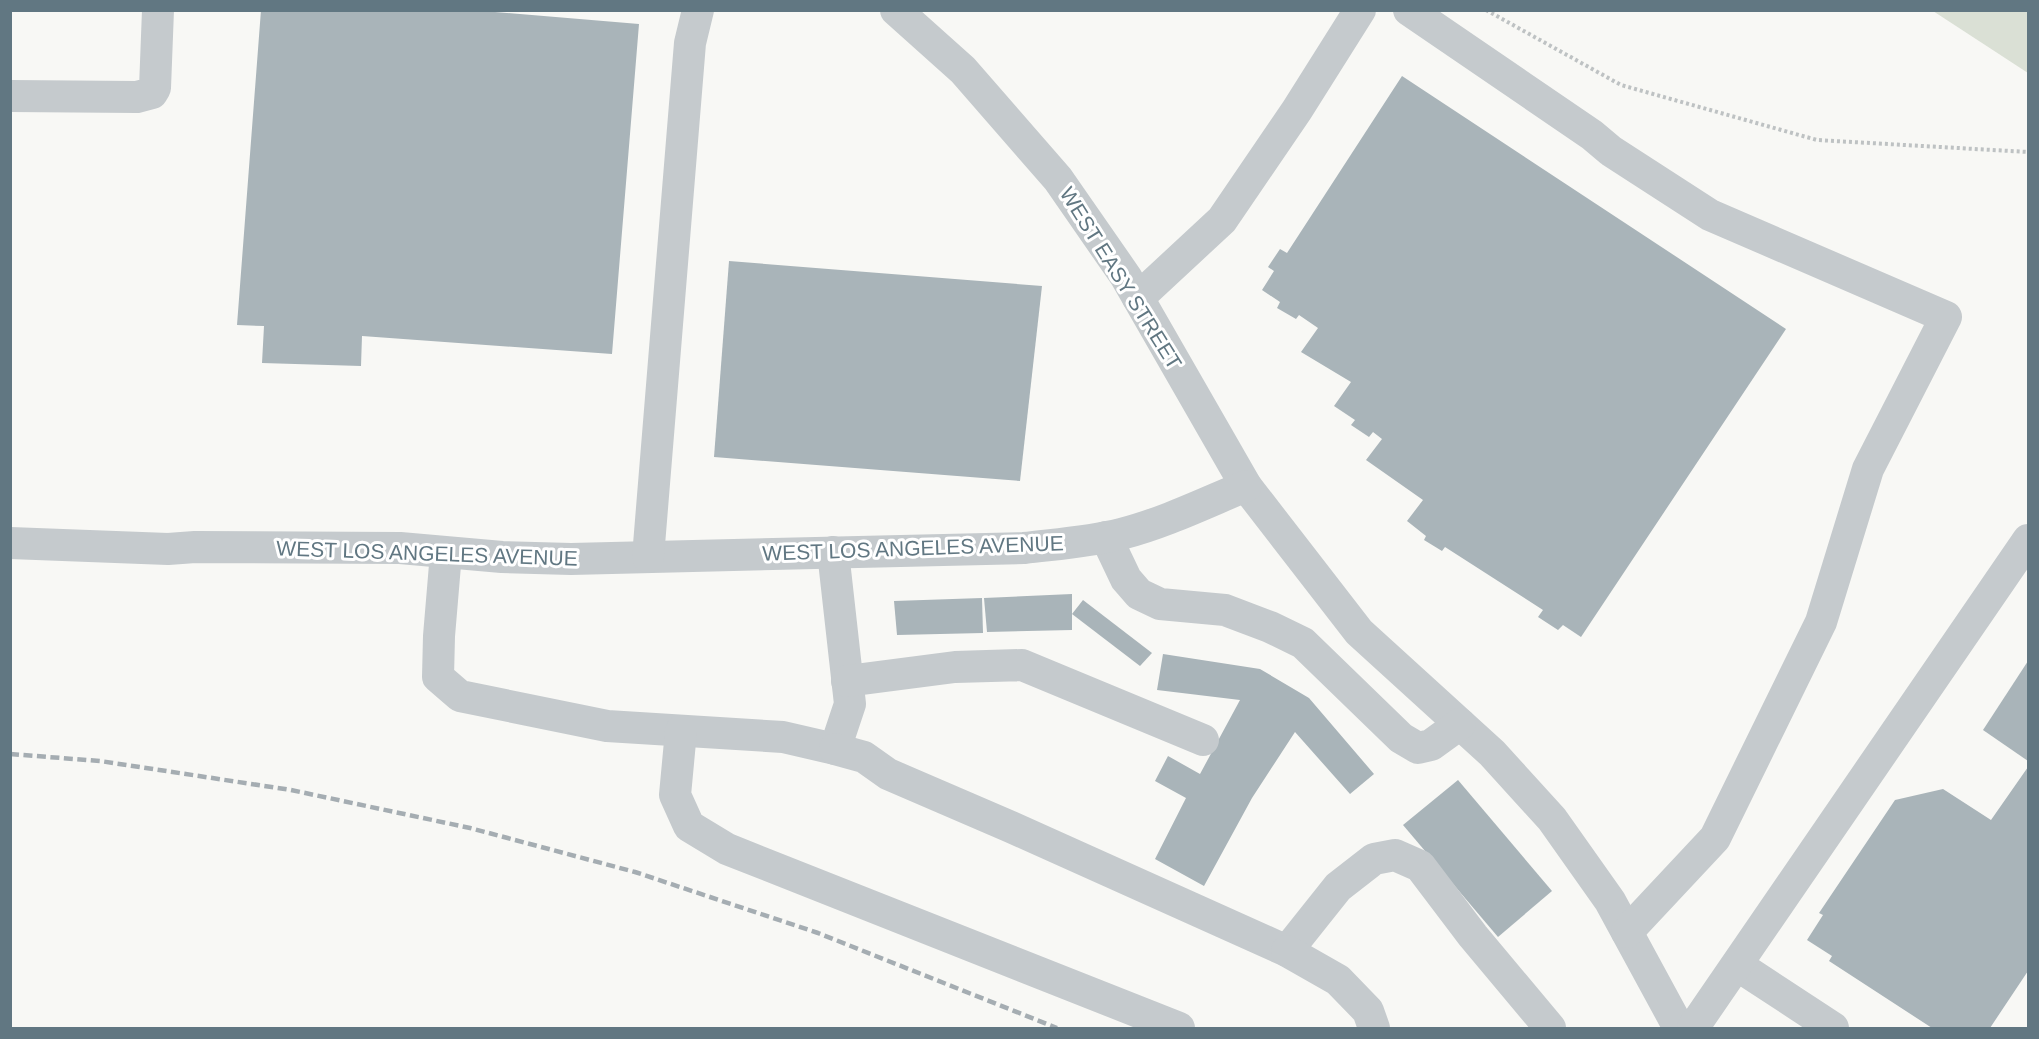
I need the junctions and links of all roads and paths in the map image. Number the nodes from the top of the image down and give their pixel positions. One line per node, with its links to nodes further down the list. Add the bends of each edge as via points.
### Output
1 (158, 10): 7 (street, via 156,88 152,93 136,97)
2 (698, 10): 16 (street, via 690,43)
3 (896, 10): 9 (street, WEST EASY STREET, via 963,70 1059,179)
4 (1360, 10): 9 (street, via 1298,110 1222,220)
5 (1409, 10): 24 (street, via 1710,215 1946,317 1868,469 1821,622 1715,838)
6 (1486, 10): 8 (path, via 1621,85 1817,140)
7 (10, 96)
8 (2028, 152)
9 (1138, 298): 10 (street, WEST EASY STREET)
10 (1246, 486): 11 (street, WEST LOS ANGELES AVENUE, via 1160,522); 17 (street)
11 (1106, 537): 14 (street, WEST LOS ANGELES AVENUE, via 1024,548); 18 (street, via 1126,579 1139,594 1160,604 1225,610)
12 (2028, 540): 26 (street)
13 (10, 543): 15 (street, WEST LOS ANGELES AVENUE)
14 (833, 552): 16 (street, WEST LOS ANGELES AVENUE); 19 (street)
15 (446, 553): 16 (street, WEST LOS ANGELES AVENUE); 21 (street, via 438,677 460,696 607,726)
16 (648, 557)
17 (1337, 603): 18 (street); 20 (street, via 1359,632)
18 (1303, 643): 20 (street, via 1401,738 1418,748 1431,746)
19 (847, 681): 22 (street, via 955,667 1022,665); 23 (street, via 850,704)
20 (1461, 724): 24 (street, via 1552,819)
21 (681, 731): 23 (street, via 783,737); 27 (street, via 675,795 689,826 727,849)
22 (1203, 740)
23 (835, 749): 25 (street, via 864,757 888,774)
24 (1627, 932): 30 (street)
25 (1287, 951): 28 (street, via 1338,980 1368,1011); 29 (street, via 1338,887 1374,859 1395,855 1420,866)
26 (1737, 965): 31 (street); 32 (street)
27 (1179, 1029)
28 (1374, 1029)
29 (1550, 1029)
30 (1679, 1029)
31 (1693, 1029)
32 (1833, 1029)

